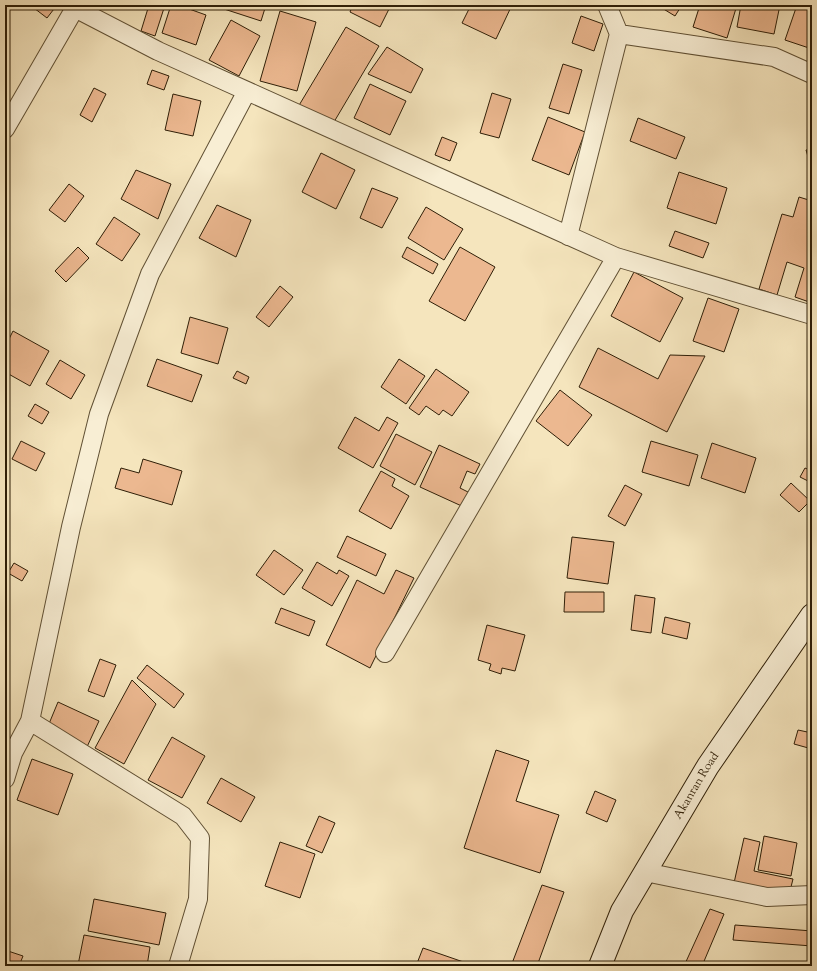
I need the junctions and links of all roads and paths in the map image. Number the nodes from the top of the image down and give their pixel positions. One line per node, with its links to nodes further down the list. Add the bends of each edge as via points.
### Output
1 (607, 5): 3 (street)
2 (75, 6): 5 (street, via 158,51); 6 (street)
3 (619, 34): 4 (street, via 774,57); 7 (street)
4 (812, 74)
5 (247, 91): 7 (street); 12 (street, via 150,274 99,414 71,527)
6 (5, 130)
7 (568, 236): 8 (street)
8 (616, 258): 9 (street); 11 (street)
9 (812, 315)
10 (812, 615): 14 (main road, Akanran Road, via 708,766)
11 (385, 653)
12 (30, 721): 13 (street, via 13,753); 16 (street, via 183,816 200,838 198,899)
13 (5, 779)
14 (645, 872): 15 (street, via 767,897); 17 (main road, Akanran Road, via 622,911)
15 (812, 895)
16 (178, 966)
17 (600, 966)

